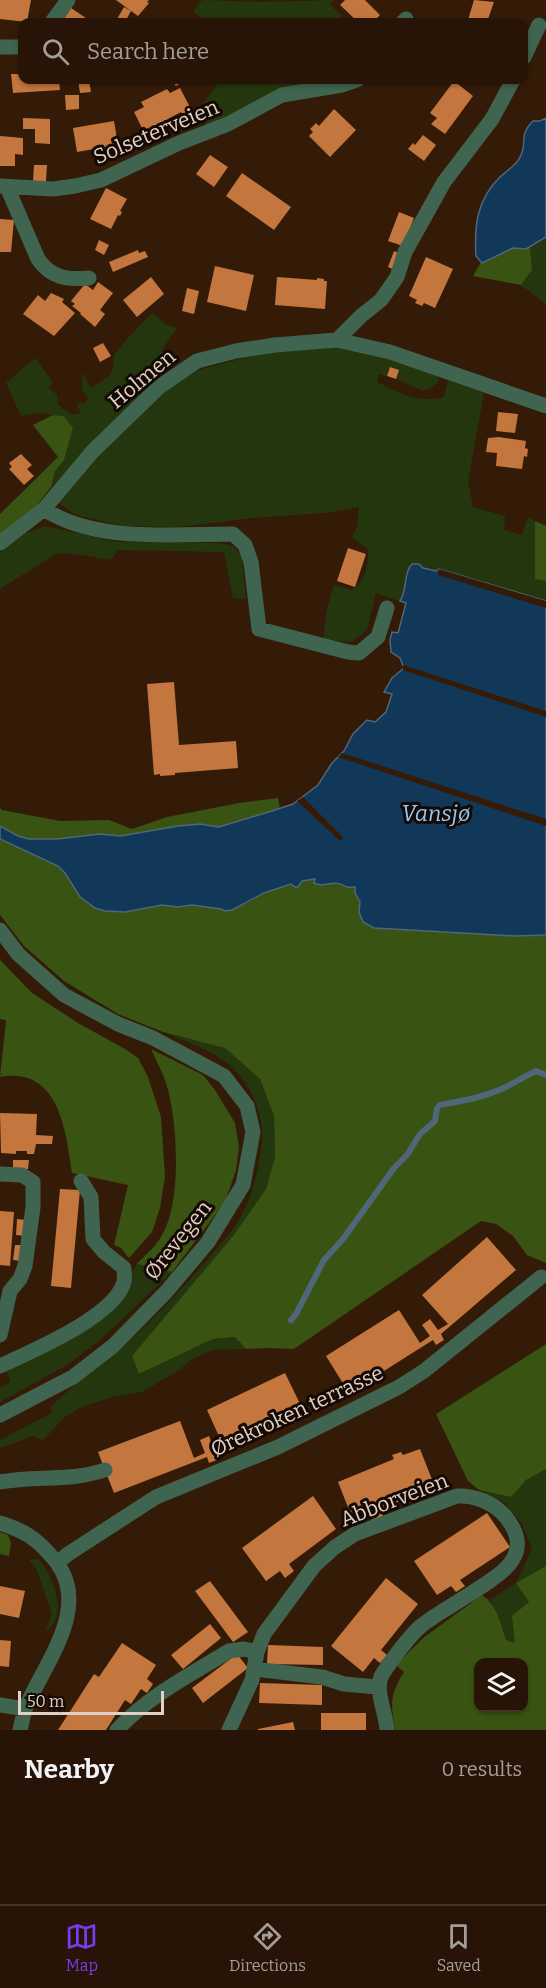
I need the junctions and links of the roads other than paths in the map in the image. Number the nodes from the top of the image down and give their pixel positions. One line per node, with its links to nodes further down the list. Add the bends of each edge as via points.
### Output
1 (68, 0): 2 (street)
2 (55, 18)
3 (539, 25): 6 (street)
4 (0, 47): 5 (street)
5 (18, 47)
6 (528, 48)
7 (342, 84): 9 (street, Solseterveien, via 282,95 228,124 179,142 101,180 53,189)
8 (511, 84): 11 (street, via 492,119 439,190 405,252 397,277 381,300)
9 (3, 186): 10 (street, via 44,268 61,277)
10 (89, 279)
11 (337, 340): 12 (street, Holmen, via 390,352); 13 (street, Holmen, via 275,345 197,361 159,387 121,423)
12 (546, 406)
13 (44, 509): 14 (street, Holmen); 15 (street, via 79,526 121,533 233,534 245,545 251,562 259,629 359,653 378,637)
14 (0, 543)
15 (387, 608)
16 (0, 930): 22 (street, Ørevegen, via 18,954 64,994 224,1076 247,1106 253,1132 243,1185 208,1242 166,1292 112,1346 73,1377)
17 (0, 1174): 20 (street, via 22,1175 33,1182 33,1190 25,1266 10,1291)
18 (81, 1181): 21 (street, via 91,1197 93,1239 124,1268 124,1281 116,1297 102,1310 66,1334)
19 (541, 1277): 26 (street, Ørekroken terrasse, via 399,1387 278,1447 156,1497)
20 (0, 1335)
21 (0, 1366)
22 (0, 1415)
23 (105, 1470): 24 (street, via 58,1479)
24 (0, 1482)
25 (0, 1522): 26 (street, via 38,1540)
26 (57, 1563): 31 (street, via 68,1586 67,1621)
27 (257, 1652): 28 (street, Abborveien); 29 (street, Abborveien, via 264,1634 315,1566 335,1547 356,1534 457,1496 487,1502 516,1533 518,1541 511,1564 419,1627 382,1674); 33 (street, via 228,1651 145,1704)
28 (254, 1669): 29 (street); 34 (street, Abborveien)
29 (377, 1687): 35 (street)
30 (0, 1705): 31 (street)
31 (25, 1709): 32 (street)
32 (20, 1730)
33 (117, 1730)
34 (229, 1730)
35 (387, 1730)

